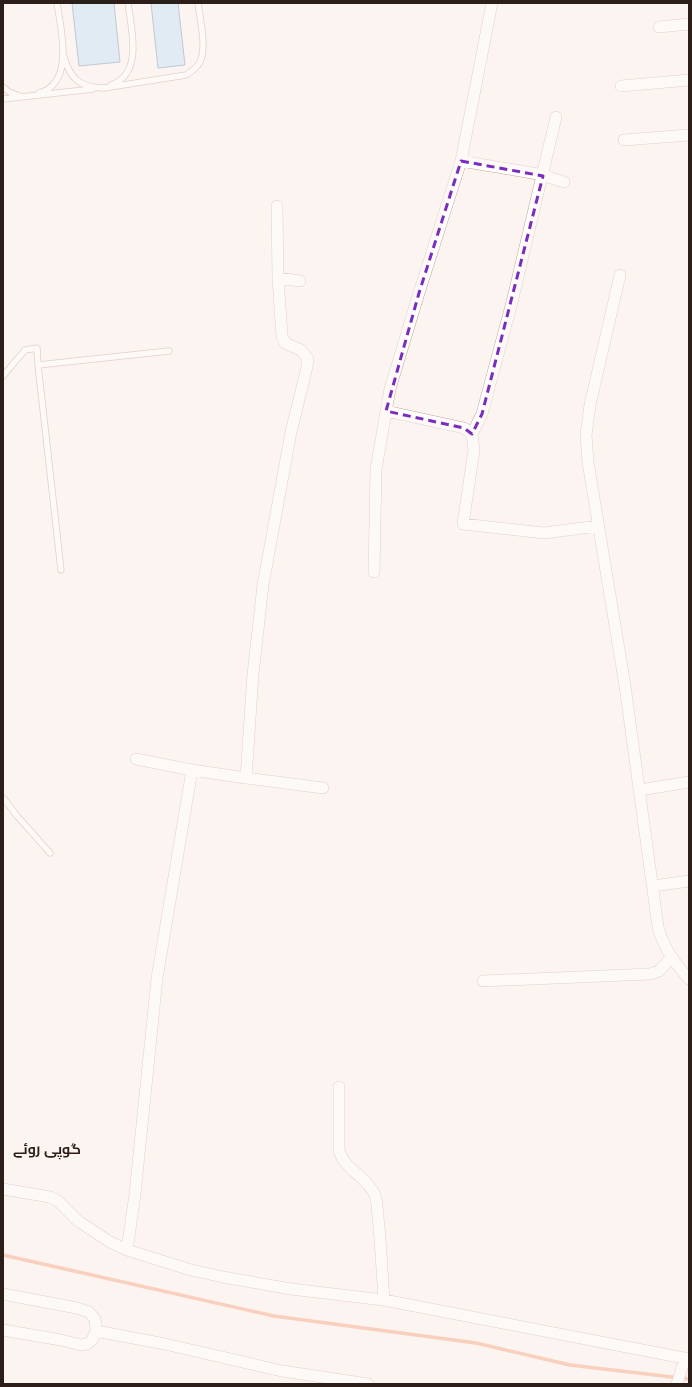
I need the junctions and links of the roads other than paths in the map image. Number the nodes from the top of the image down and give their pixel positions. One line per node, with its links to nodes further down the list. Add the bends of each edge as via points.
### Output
1 (58, 3): 7 (lane)
2 (128, 3): 11 (lane, via 133,47 130,69 124,78)
3 (198, 3): 11 (lane, via 203,54 194,70 178,77)
4 (492, 3): 17 (street)
5 (689, 24): 6 (street)
6 (659, 27)
7 (64, 57): 11 (lane, via 73,77 82,84); 12 (lane, via 58,78 47,89)
8 (689, 80): 9 (street)
9 (621, 86)
10 (3, 87): 12 (lane, via 20,96)
11 (104, 88): 12 (lane)
12 (32, 96): 13 (lane)
13 (3, 99)
14 (556, 117): 18 (street)
15 (689, 135): 16 (street)
16 (624, 140)
17 (460, 161): 18 (street); 27 (street, via 416,300)
18 (542, 176): 19 (street); 28 (street, via 482,414)
19 (564, 182)
20 (277, 206): 22 (street)
21 (620, 275): 29 (street, via 587,424 588,462)
22 (278, 278): 23 (street); 34 (street, via 282,336 285,343 301,350 308,359 291,432 263,586 253,674)
23 (300, 281)
24 (170, 351): 25 (lane)
25 (38, 365): 26 (lane, via 37,348 25,350); 30 (lane)
26 (3, 376)
27 (386, 411): 28 (street, via 464,428); 31 (street, via 376,469)
28 (472, 434): 29 (street, via 474,450 463,524 544,533)
29 (598, 526): 37 (street)
30 (61, 570)
31 (374, 572)
32 (136, 759): 33 (street)
33 (192, 770): 34 (street); 47 (street, via 157,978)
34 (246, 778): 36 (street)
35 (689, 782): 37 (street)
36 (323, 788)
37 (640, 790): 41 (street)
38 (3, 798): 39 (lane)
39 (50, 853)
40 (689, 881): 41 (street)
41 (653, 886): 42 (street, via 658,927)
42 (671, 958): 43 (street); 44 (street, via 659,971 650,974)
43 (689, 979)
44 (483, 981)
45 (339, 1087): 49 (street, via 339,1152 345,1163 365,1180 375,1195)
46 (3, 1189): 47 (street, via 50,1197 58,1201 83,1225)
47 (127, 1250): 49 (street, via 223,1277 291,1289)
48 (3, 1294): 51 (street, via 89,1312 95,1319)
49 (384, 1300): 52 (street)
50 (3, 1330): 51 (street, via 81,1345 92,1340)
51 (96, 1331): 53 (street, via 282,1371)
52 (682, 1370)
53 (368, 1384)

